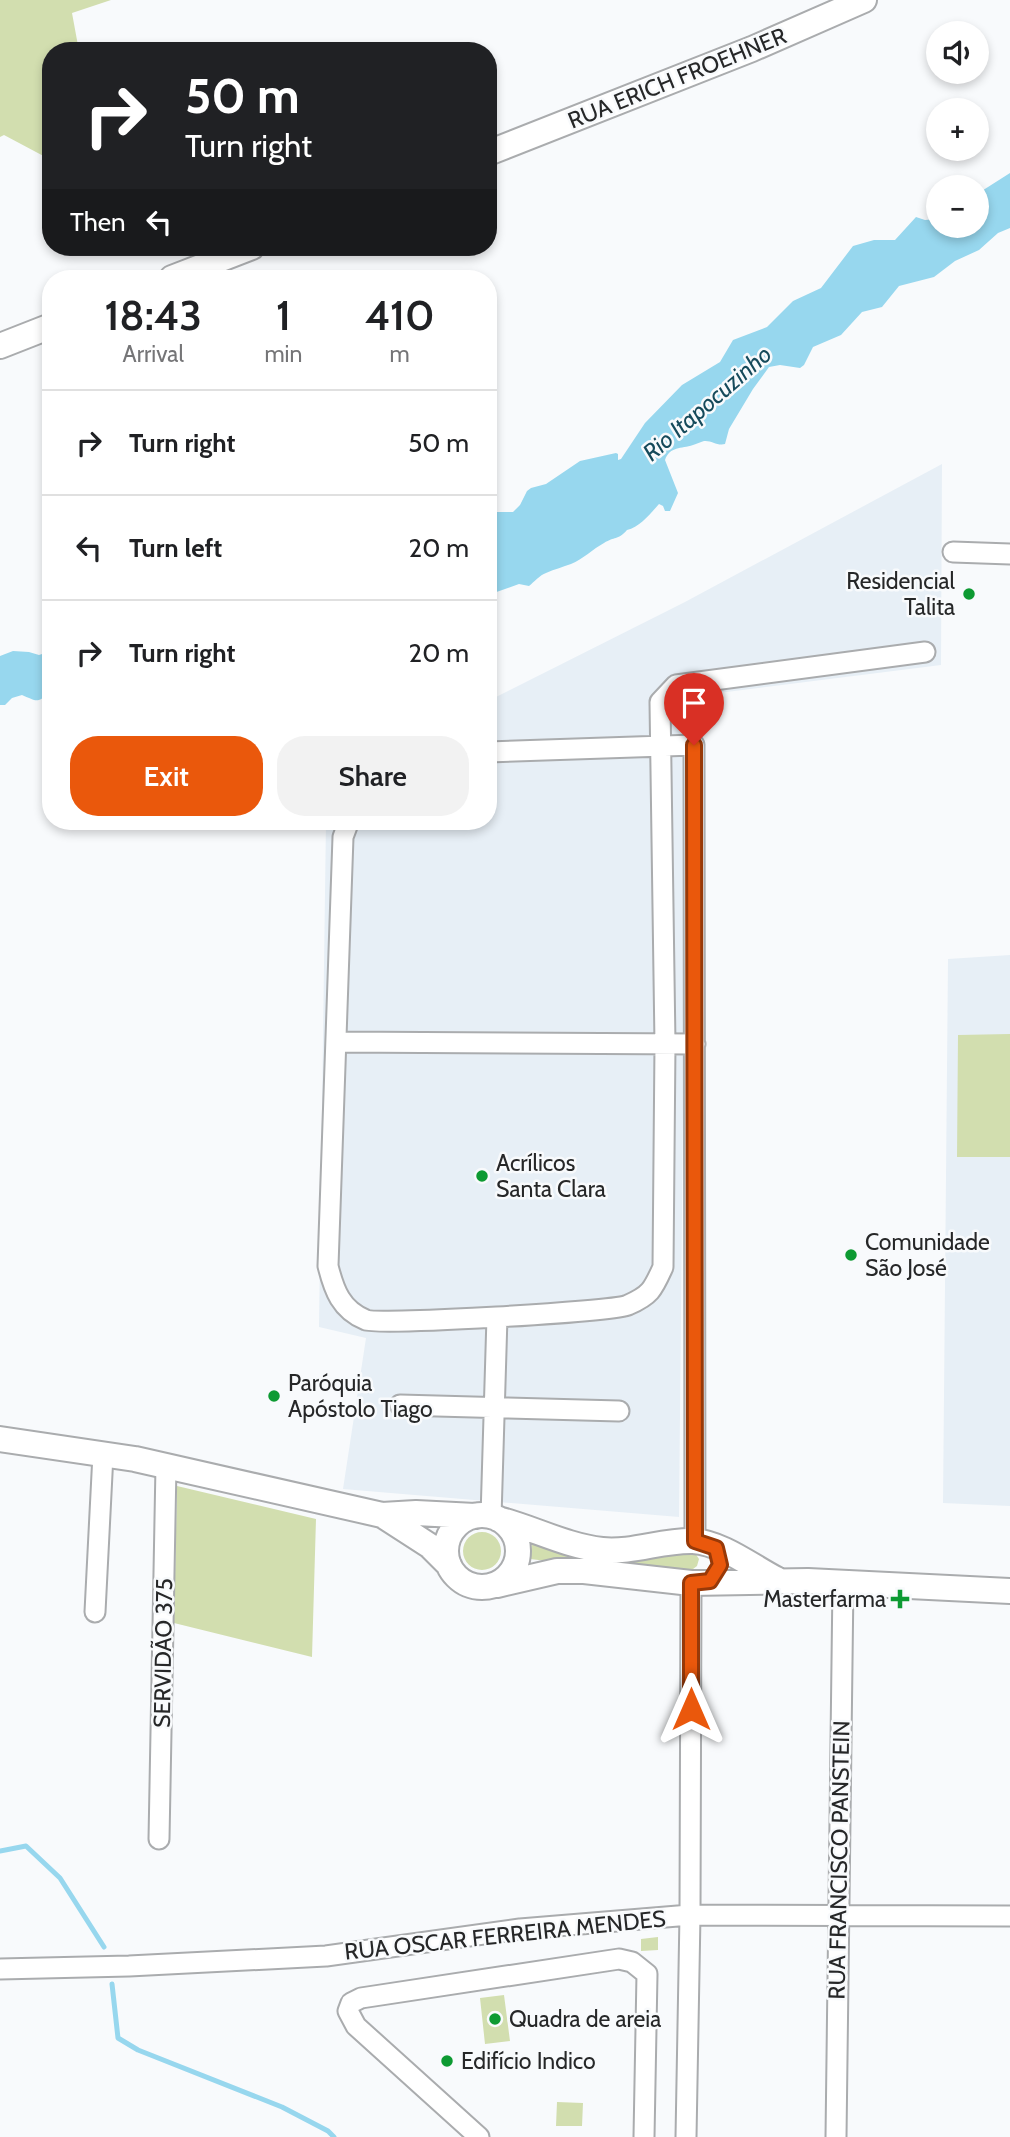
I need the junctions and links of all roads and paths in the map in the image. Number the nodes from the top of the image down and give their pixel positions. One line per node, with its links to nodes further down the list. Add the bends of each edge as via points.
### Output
1 (864, 0): 2 (main road, RUA ERICH FROEHNER)
2 (497, 149)
3 (229, 256): 4 (main road)
4 (193, 270)
5 (42, 330): 6 (main road)
6 (0, 346)
7 (953, 552): 8 (street)
8 (1010, 554)
9 (925, 652): 10 (street, via 676,685 660,702)
10 (661, 746): 11 (street); 14 (street); 15 (street, via 694,745)
11 (497, 752)
12 (346, 830): 13 (street)
13 (336, 1042): 14 (street); 16 (street, via 328,1266 333,1289 346,1308 368,1321)
14 (665, 1044): 15 (street); 16 (street, via 663,1267 651,1292 626,1306)
15 (695, 1044): 25 (street)
16 (497, 1317): 18 (street)
17 (400, 1405): 18 (street)
18 (495, 1408): 19 (street); 24 (street)
19 (620, 1411)
20 (0, 1439): 21 (main road)
21 (103, 1454): 22 (main road); 32 (street)
22 (166, 1466): 23 (main road); 33 (street, SERVIDÃO 375)
23 (382, 1515): 24 (main road); 26 (main road, via 430,1546)
24 (488, 1518): 25 (main road, via 603,1550 679,1542); 26 (main road, via 463,1520 454,1529 446,1552); 30 (main road, via 507,1526 514,1535 517,1558 510,1574)
25 (705, 1544): 27 (main road); 28 (main road, via 720,1565)
26 (449, 1565): 30 (main road, via 463,1582 475,1587)
27 (780, 1581): 28 (main road); 29 (main road)
28 (701, 1582): 30 (main road, via 558,1571); 34 (street)
29 (843, 1583): 31 (main road); 35 (street, RUA FRANCISCO PANSTEIN)
30 (496, 1585)
31 (1010, 1591)
32 (95, 1612)
33 (159, 1839)
34 (690, 1914): 35 (street, RUA OSCAR FERREIRA MENDES); 37 (street, RUA OSCAR FERREIRA MENDES, via 520,1929 326,1956); 40 (street)
35 (838, 1915): 36 (street, RUA OSCAR FERREIRA MENDES); 41 (street, RUA FRANCISCO PANSTEIN)
36 (1010, 1916)
37 (0, 1969)
38 (479, 2137): 39 (street, via 356,2026 348,2011 351,2003 619,1959 632,1962 647,1974)
39 (644, 2137)
40 (686, 2137)
41 (836, 2137)

